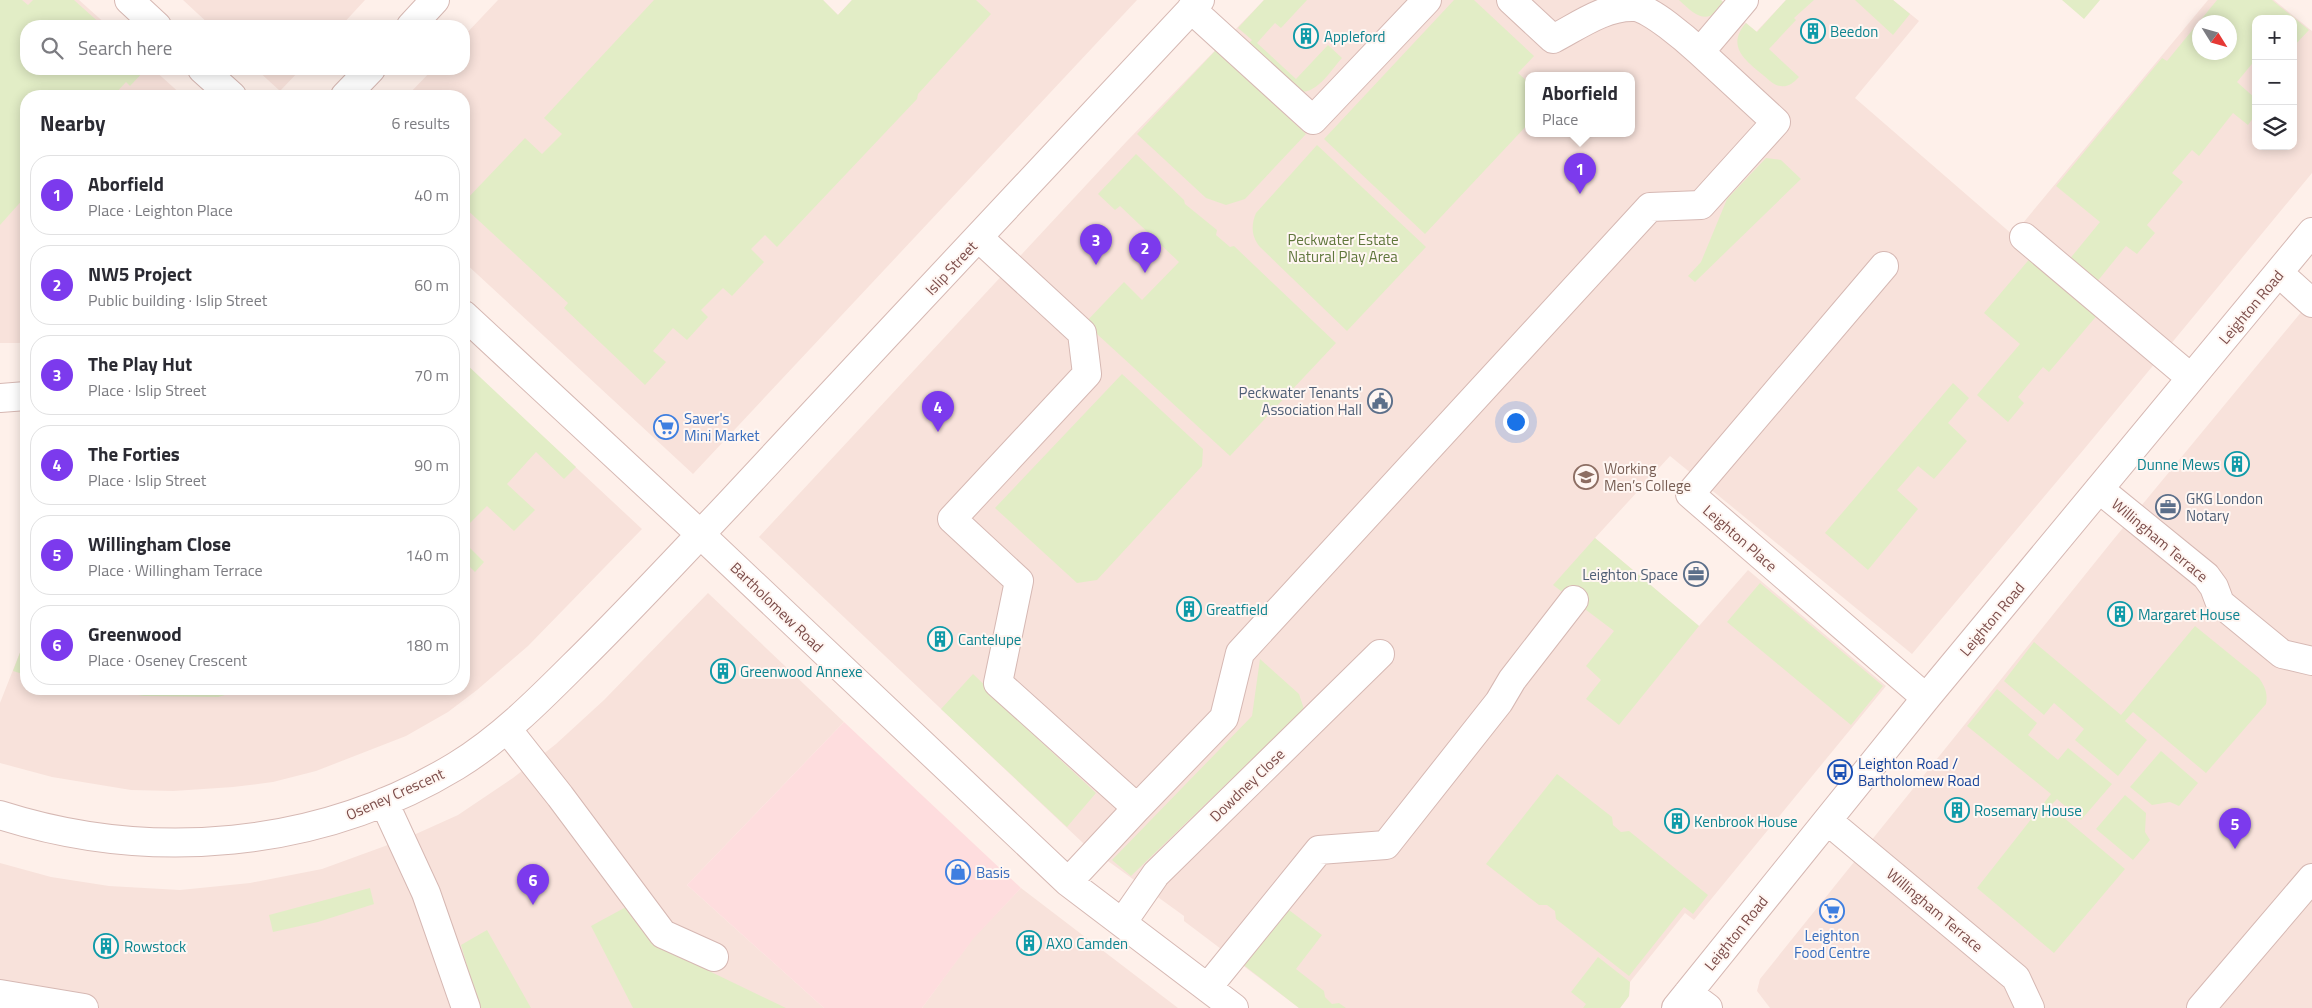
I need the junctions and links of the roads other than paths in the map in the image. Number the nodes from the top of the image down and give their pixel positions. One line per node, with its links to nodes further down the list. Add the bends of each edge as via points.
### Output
1 (129, 0): 7 (street)
2 (435, 0): 8 (street)
3 (1427, 0): 6 (street, via 1313,120)
4 (1511, 0): 9 (street, via 1553,39 1609,10 1636,6 1674,28)
5 (1744, 0): 9 (street)
6 (1196, 5): 16 (street, Islip Street)
7 (151, 20)
8 (417, 20)
9 (1700, 52): 32 (street, via 1776,122 1701,205 1650,206 1240,653 1224,718)
10 (209, 75): 12 (street)
11 (365, 75): 13 (street)
12 (225, 90)
13 (351, 90)
14 (2312, 232): 18 (street, Leighton Road)
15 (2024, 237): 21 (street)
16 (979, 238): 25 (street, Islip Street); 32 (street, via 1082,333 1087,374 952,519 1019,581 998,683)
17 (1884, 266): 29 (street, Leighton Place, via 1690,494)
18 (2279, 273): 19 (street); 21 (street, Leighton Road)
19 (2312, 303)
20 (470, 321): 25 (street, Bartholomew Road)
21 (2191, 378): 24 (street, Leighton Road)
22 (20, 396): 23 (street)
23 (0, 398)
24 (2099, 489): 28 (street, Willingham Terrace, via 2206,576 2220,603 2282,654); 29 (street, Leighton Road)
25 (700, 534): 30 (street, Oseney Crescent, via 631,610); 36 (street, Bartholomew Road)
26 (1574, 600): 39 (street, via 1512,680 1500,702 1386,844 1318,850)
27 (1380, 654): 37 (street, Dowdney Close, via 1156,874)
28 (2312, 661)
29 (1926, 698): 34 (street, Leighton Road)
30 (507, 729): 31 (street, Oseney Crescent, via 456,766); 38 (street, via 663,934)
31 (384, 802): 33 (street, Oseney Crescent, via 290,832 210,842 149,843 112,839 34,826); 43 (street, via 426,893)
32 (1137, 808): 36 (street)
33 (0, 815)
34 (1828, 821): 41 (street, Leighton Road); 45 (street, Willingham Terrace, via 2016,978)
35 (2312, 878): 46 (street)
36 (1068, 882): 37 (street, Bartholomew Road)
37 (1122, 923): 39 (street, Bartholomew Road)
38 (714, 958)
39 (1208, 987): 44 (street, Bartholomew Road)
40 (0, 994): 42 (street)
41 (1690, 1003)
42 (84, 1008)
43 (466, 1008)
44 (1234, 1008)
45 (2030, 1008)
46 (2201, 1008)

